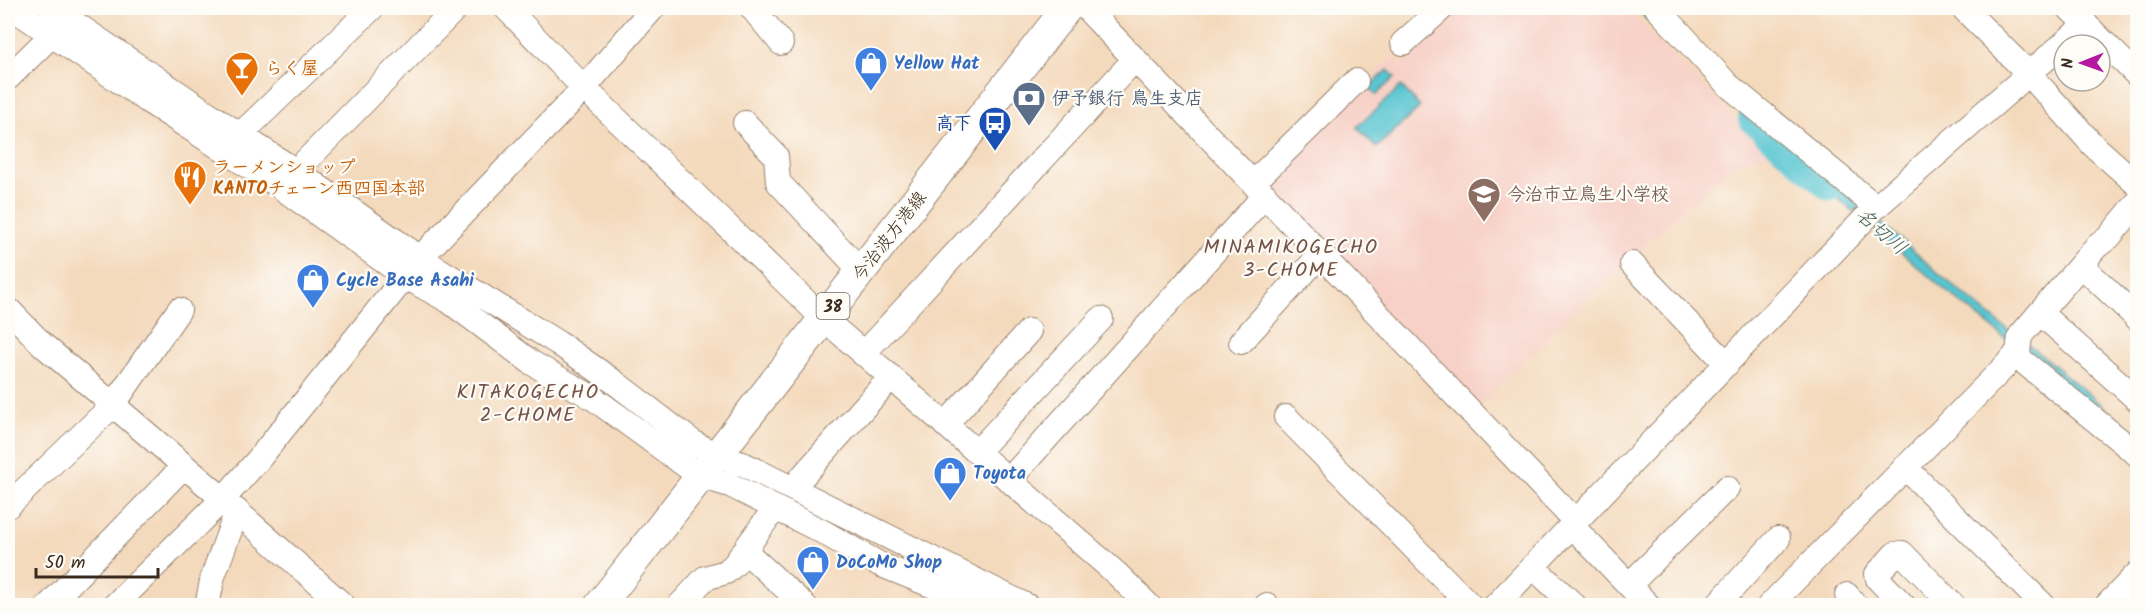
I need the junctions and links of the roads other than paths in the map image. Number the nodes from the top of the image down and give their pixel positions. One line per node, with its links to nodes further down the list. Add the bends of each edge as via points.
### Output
1 (13, 8): 13 (street)
2 (372, 8): 24 (street)
3 (456, 8): 25 (street)
4 (506, 8): 22 (street)
5 (653, 8): 22 (street)
6 (752, 8): 16 (street)
7 (1067, 8): 34 (main road, 今治波方港線 / 38)
8 (1086, 8): 17 (street)
9 (1442, 8): 15 (street)
10 (1657, 8): 29 (street, via 1728,85)
11 (1963, 8): 18 (street)
12 (2069, 8): 14 (street)
13 (63, 17): 20 (street); 24 (street); 33 (street, via 279,186)
14 (2086, 24): 18 (street); 19 (street)
15 (1403, 43)
16 (782, 44)
17 (1135, 59): 27 (street); 43 (street)
18 (2029, 74): 26 (street, via 2093,145); 29 (street)
19 (2138, 76)
20 (8, 78)
21 (1356, 81): 27 (street)
22 (584, 88): 33 (street); 38 (street)
23 (745, 123): 34 (street, via 776,156 778,182)
24 (240, 135): 25 (street)
25 (296, 171): 33 (street)
26 (2138, 185)
27 (1259, 189): 30 (street); 56 (street)
28 (2138, 202): 32 (street)
29 (1876, 207): 45 (street)
30 (1321, 254): 42 (street); 62 (street)
31 (1632, 264): 45 (street)
32 (2081, 265): 37 (street); 40 (street)
33 (413, 268): 54 (street, via 449,301 532,363); 59 (street, via 258,460)
34 (861, 271): 38 (main road, 今治波方港線 / 38)
35 (8, 309): 48 (street, via 42,345)
36 (179, 310): 48 (street)
37 (2040, 312): 44 (street, via 2020,336); 47 (street)
38 (823, 318): 43 (street); 54 (main road, 今治波方港線 / 38)
39 (1101, 319): 51 (street)
40 (2138, 319)
41 (1029, 331): 50 (street)
42 (1241, 342)
43 (863, 354): 46 (street)
44 (2015, 355): 52 (street); 55 (street)
45 (1727, 364): 62 (street)
46 (891, 377): 50 (street); 58 (street)
47 (2138, 400)
48 (113, 405): 53 (street); 60 (street)
49 (1286, 417): 78 (street)
50 (945, 425): 51 (street)
51 (977, 452): 56 (street)
52 (2138, 455)
53 (184, 466): 59 (street); 68 (street)
54 (708, 466): 58 (street, via 745,465); 61 (street, via 730,485); 72 (main road, 今治波方港線 / 38)
55 (1905, 468): 83 (street); 86 (street)
56 (1009, 480): 77 (street)
57 (1727, 488): 67 (street)
58 (794, 489): 76 (street)
59 (230, 505): 69 (street); 70 (street); 71 (street)
60 (8, 506)
61 (775, 508): 64 (street); 75 (street, via 879,564)
62 (1574, 524): 65 (street); 67 (street)
63 (1778, 539): 82 (street)
64 (745, 551): 73 (street, via 726,572 705,578); 74 (street)
65 (1533, 567): 79 (street); 80 (street)
66 (2137, 576): 87 (street)
67 (1629, 585): 81 (street)
68 (48, 606)
69 (114, 606)
70 (207, 606)
71 (344, 606)
72 (599, 606)
73 (679, 606)
74 (806, 606)
75 (982, 606)
76 (1027, 606)
77 (1149, 606)
78 (1471, 606)
79 (1495, 606)
80 (1575, 606)
81 (1649, 606)
82 (1716, 606)
83 (1768, 606)
84 (1904, 606): 85 (street, via 1877,574 1895,554 1902,553)
85 (1954, 606)
86 (2044, 606)
87 (2106, 606)

